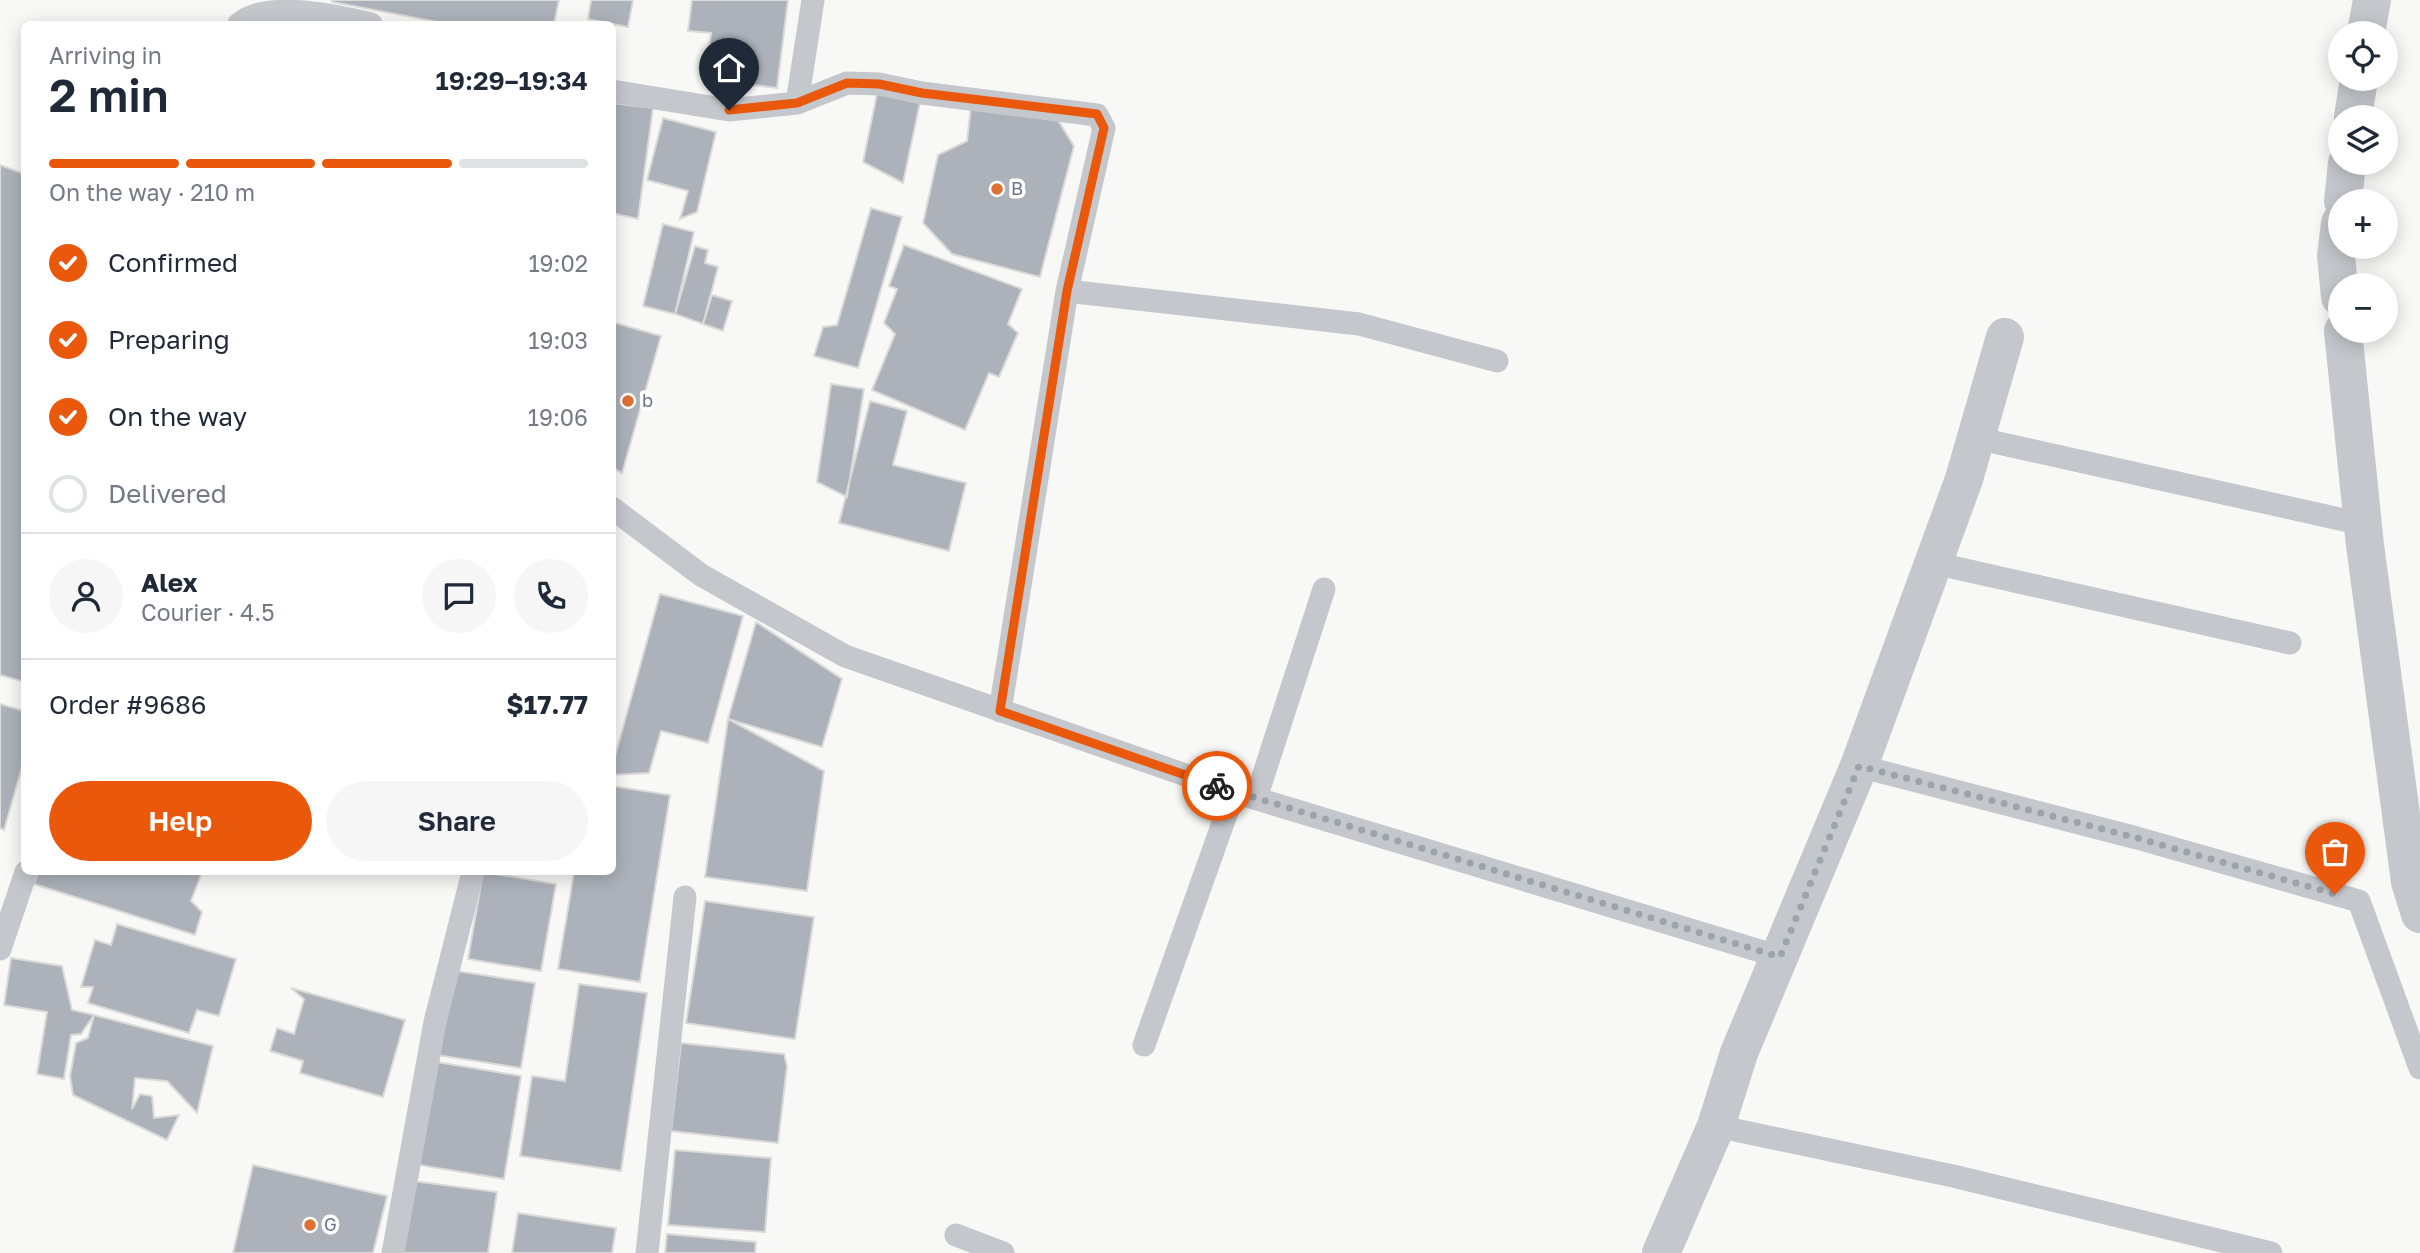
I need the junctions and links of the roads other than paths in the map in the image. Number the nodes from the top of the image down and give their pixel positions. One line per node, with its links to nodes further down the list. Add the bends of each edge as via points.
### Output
1 (813, 0): 7 (lane)
2 (2372, 0): 5 (street)
3 (241, 21): 4 (lane, via 247,13 272,5 309,8)
4 (359, 21)
5 (2369, 21)
6 (616, 92): 7 (lane, via 729,110)
7 (797, 103): 8 (lane, via 847,83 879,84 1097,114 1104,128)
8 (1067, 291): 11 (lane, via 1359,324); 18 (lane)
9 (2005, 337): 12 (street)
10 (2344, 343): 14 (street)
11 (1497, 361)
12 (1976, 438): 14 (lane); 15 (street)
13 (616, 511): 18 (lane, via 701,575 845,656)
14 (2362, 524): 25 (street, via 2410,882)
15 (1934, 563): 17 (lane); 19 (street)
16 (1324, 589): 21 (lane)
17 (2290, 643)
18 (1000, 711): 20 (lane)
19 (1859, 766): 27 (street); 29 (lane, via 2360,901)
20 (1234, 792): 21 (lane); 28 (lane)
21 (1256, 799): 27 (lane)
22 (25, 875): 26 (lane)
23 (472, 875): 32 (lane, via 435,1022)
24 (685, 897): 33 (lane)
25 (2420, 914)
26 (0, 949)
27 (1780, 957): 30 (street, via 1739,1053)
28 (1144, 1045)
29 (2420, 1068)
30 (1716, 1126): 35 (street); 36 (lane, via 1953,1176)
31 (956, 1235): 34 (lane)
32 (393, 1253)
33 (647, 1253)
34 (1003, 1253)
35 (1661, 1253)
36 (2270, 1253)

